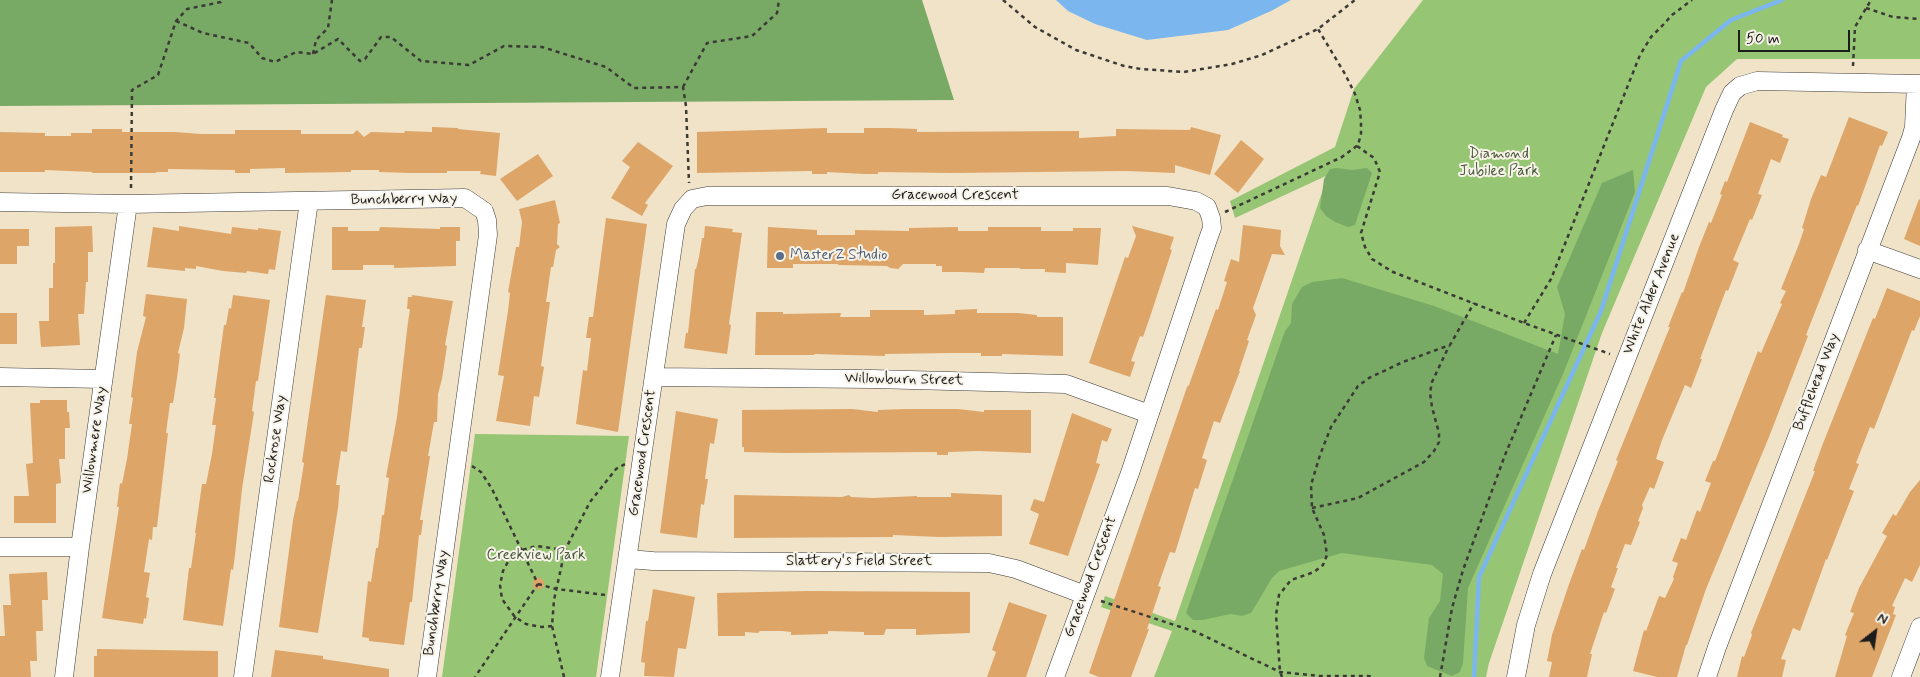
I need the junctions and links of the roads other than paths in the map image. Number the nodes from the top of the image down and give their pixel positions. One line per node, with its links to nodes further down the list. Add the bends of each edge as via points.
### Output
1 (1918, 84): 5 (street, Bufflehead Way, via 1912,133); 21 (street, White Alder Avenue, via 1757,81 1740,86 1732,93 1542,574 1526,625)
2 (309, 201): 4 (street, Bunchberry Way); 17 (street, Rockrose Way); 18 (street, Bunchberry Way, via 465,198 484,211 487,220 488,235)
3 (0, 202): 4 (street, Bunchberry Way)
4 (128, 204): 9 (street, Willowmere Way)
5 (1867, 250): 6 (street); 22 (street, Bufflehead Way)
6 (1920, 269)
7 (0, 377): 9 (street)
8 (654, 377): 10 (street, Willowburn Street, via 1066,384); 10 (street, Gracewood Crescent, via 676,224 692,199 707,196 1168,196 1196,201 1207,208 1212,228); 13 (street, Gracewood Crescent)
9 (104, 378): 12 (street, Willowmere Way)
10 (1149, 414): 14 (street, Gracewood Crescent)
11 (0, 547): 12 (street)
12 (80, 547): 16 (street, Willowmere Way)
13 (628, 559): 14 (street, Slattery's Field Street, via 989,563 1016,569); 19 (street, Gracewood Crescent)
14 (1085, 595): 20 (street, Gracewood Crescent)
15 (1920, 627): 23 (street)
16 (64, 677)
17 (243, 677)
18 (427, 677)
19 (610, 677)
20 (1055, 677)
21 (1516, 677)
22 (1707, 677)
23 (1901, 677)

